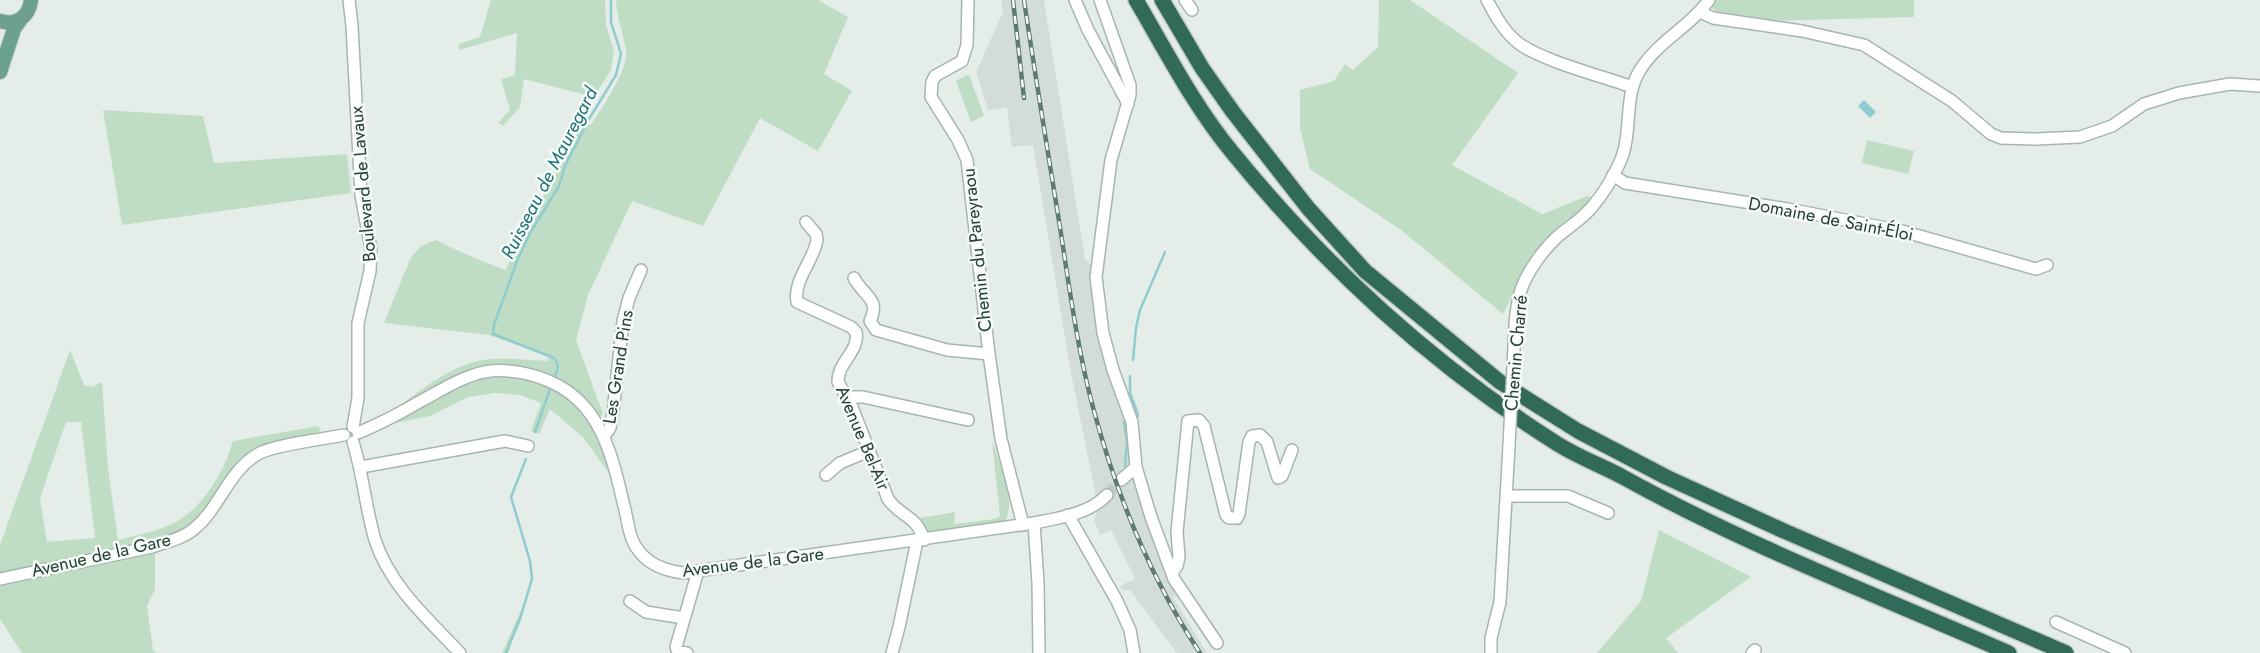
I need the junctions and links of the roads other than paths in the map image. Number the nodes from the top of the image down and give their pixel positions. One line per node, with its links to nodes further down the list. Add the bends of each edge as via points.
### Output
1 (31, 0): 13 (main road, via 29,9)
2 (349, 0): 29 (street, Boulevard de Lavaux, via 360,195 371,249 370,272 358,323 358,398)
3 (968, 0): 26 (street, Chemin du Pareyraou, via 967,45 962,61 935,76 931,97 967,160)
4 (1075, 0): 20 (street)
5 (1100, 0): 20 (street, via 1130,85)
6 (1136, 0): 57 (highway, via 1187,88 1230,150 1309,241 1349,281 1450,370 1559,445 1665,501)
7 (1162, 0): 58 (highway, via 1202,68 1308,208 1365,271 1500,382 1578,431 1666,477)
8 (1184, 0): 11 (street)
9 (1487, 0): 19 (street, via 1495,16 1517,42 1562,63)
10 (1709, 0): 12 (street, Chemin Charré)
11 (1192, 10)
12 (1700, 12): 18 (street, via 1712,18 1802,31 1864,45 1952,101 2001,138 2080,137 2112,126 2144,104 2179,93 2230,84); 19 (street, Chemin Charré, via 1648,58)
13 (20, 20): 14 (main road); 16 (main road)
14 (0, 21)
15 (0, 28): 16 (main road)
16 (4, 58): 17 (main road)
17 (0, 72)
18 (2260, 86)
19 (1632, 87): 21 (street, Chemin Charré, via 1629,123)
20 (1128, 104): 35 (street, via 1111,160 1096,276 1103,332 1132,422)
21 (1614, 175): 23 (street, Domaine de Saint-Éloi, via 1625,184 1788,209 1902,231 2036,269); 39 (street, Chemin Charré, bridge, via 1592,208 1556,238 1524,281 1518,303 1514,347)
22 (806, 222): 27 (street, Avenue Bel-Air, via 817,240 796,300 856,332 855,346 838,378)
23 (2047, 265)
24 (641, 270): 30 (street, Les Grand Pins, via 623,321 613,412 610,428)
25 (854, 278): 26 (street, via 874,304 870,324 876,330 947,350)
26 (988, 354): 42 (street, Chemin du Pareyraou, via 1001,439)
27 (848, 397): 28 (street, via 863,397); 33 (street, Avenue Bel-Air)
28 (968, 420)
29 (352, 434): 30 (street, Avenue de la Gare, via 384,422 468,377 501,371 542,377 561,386 585,406); 34 (street, Boulevard de Lavaux); 46 (street, Avenue de la Gare, via 260,453 236,472 215,505 194,529 176,539)
30 (604, 436): 44 (street, Avenue de la Gare, via 634,545 650,562 660,567 683,573)
31 (528, 446): 34 (street, via 505,441)
32 (1292, 450): 45 (street, via 1282,476 1278,478 1268,442 1260,435 1252,436 1240,514 1237,518 1229,518 1202,422 1188,421 1177,532 1179,557)
33 (869, 451): 36 (street, via 840,463); 43 (street, Avenue Bel-Air, via 890,503 914,520)
34 (361, 467): 51 (street, Boulevard de Lavaux, via 375,539 389,571 410,600)
35 (1136, 467): 37 (street); 45 (street)
36 (826, 475)
37 (1121, 480)
38 (1107, 495): 41 (street, Avenue de la Gare, via 1093,507)
39 (1506, 496): 40 (street, via 1568,496); 56 (street, Chemin Charré, via 1500,602 1491,638)
40 (1608, 513)
41 (1068, 515): 42 (street, Avenue de la Gare); 55 (street, via 1117,601 1130,630)
42 (1028, 524): 43 (street, Avenue de la Gare); 54 (street, Chemin du Pareyraou, via 1038,583)
43 (921, 540): 44 (street, Avenue de la Gare); 53 (street)
44 (698, 571): 48 (street)
45 (1172, 572): 50 (street)
46 (0, 579)
47 (630, 601): 48 (street, via 646,612)
48 (684, 618): 52 (street, via 676,650)
49 (2056, 622): 59 (street)
50 (1217, 643)
51 (460, 653)
52 (687, 653)
53 (892, 653)
54 (1039, 653)
55 (1134, 653)
56 (1491, 653)
57 (2009, 653)
58 (2066, 653)
59 (2125, 653)

